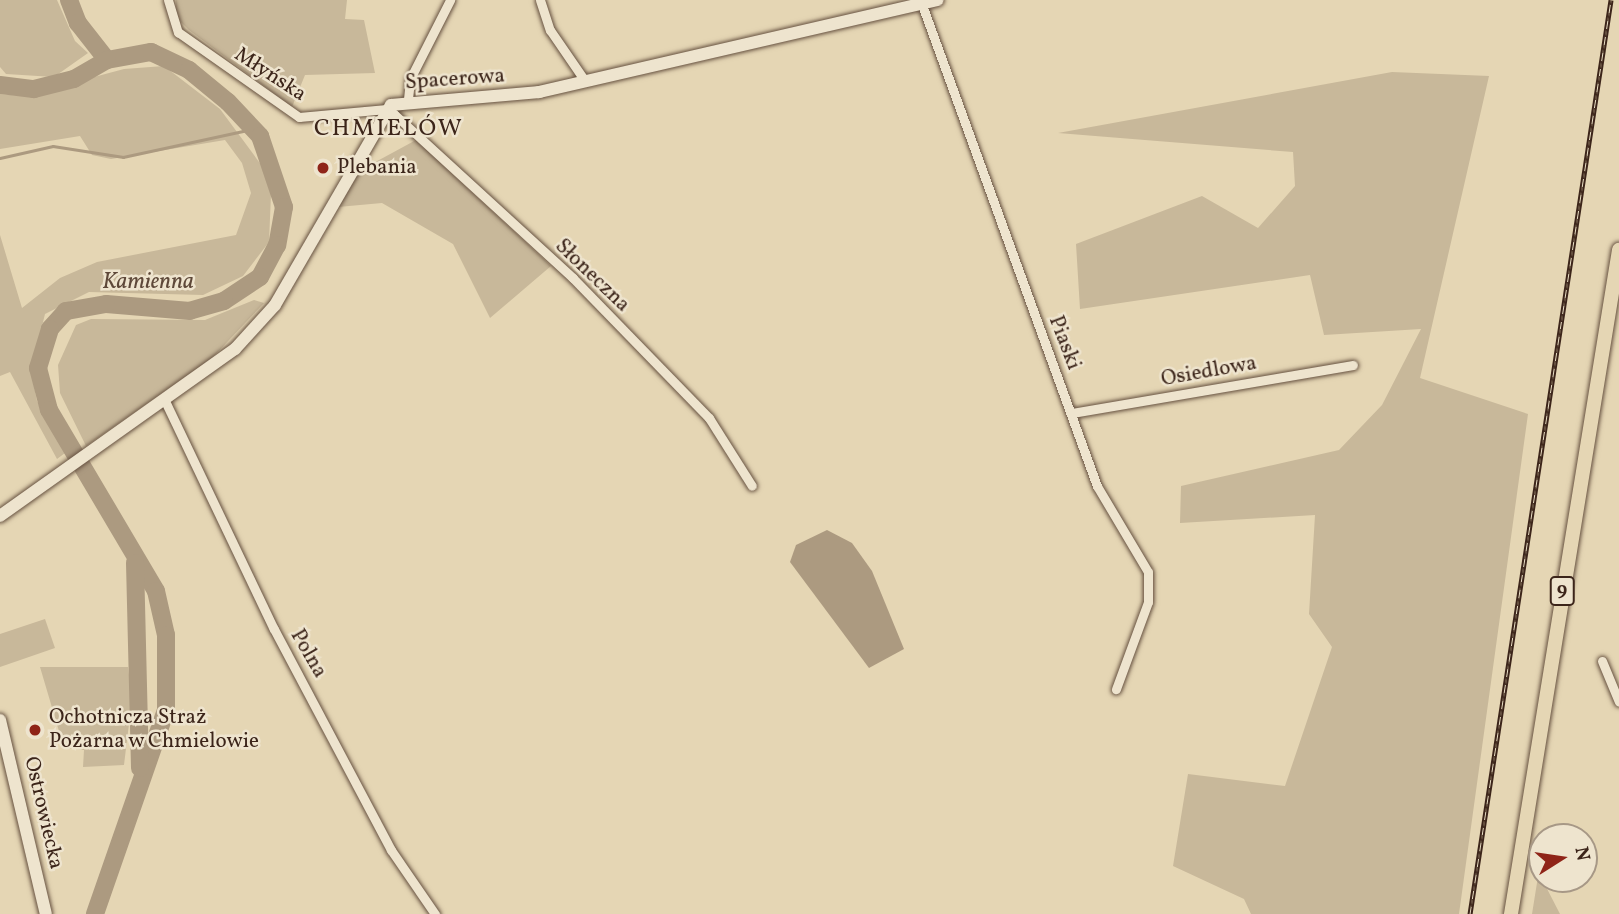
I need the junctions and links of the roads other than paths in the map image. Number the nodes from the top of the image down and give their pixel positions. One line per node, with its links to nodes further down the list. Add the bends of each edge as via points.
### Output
1 (168, 0): 8 (street, Młyńska, via 178,32 299,117)
2 (450, 0): 7 (street, via 410,79)
3 (540, 0): 6 (street, via 550,30)
4 (938, 0): 5 (street, Spacerowa)
5 (921, 2): 6 (street, Spacerowa); 12 (street, Piaski)
6 (585, 81): 7 (street, Spacerowa, via 482,99)
7 (408, 99): 8 (street, Spacerowa)
8 (387, 109): 11 (street, Spacerowa, via 275,305 234,349); 13 (street, Słoneczna, via 573,278 709,418)
9 (1619, 250): 21 (main road, 9)
10 (1353, 365): 12 (street, Osiedlowa)
11 (166, 403): 14 (street, Spacerowa); 20 (street, Polna, via 274,629 391,850)
12 (1072, 413): 16 (street, Piaski, via 1097,485 1151,585)
13 (752, 486)
14 (0, 516)
15 (1602, 662): 17 (street)
16 (1116, 689)
17 (1619, 702)
18 (0, 720): 19 (street, Ostrowiecka)
19 (46, 914)
20 (435, 914)
21 (1511, 914)

